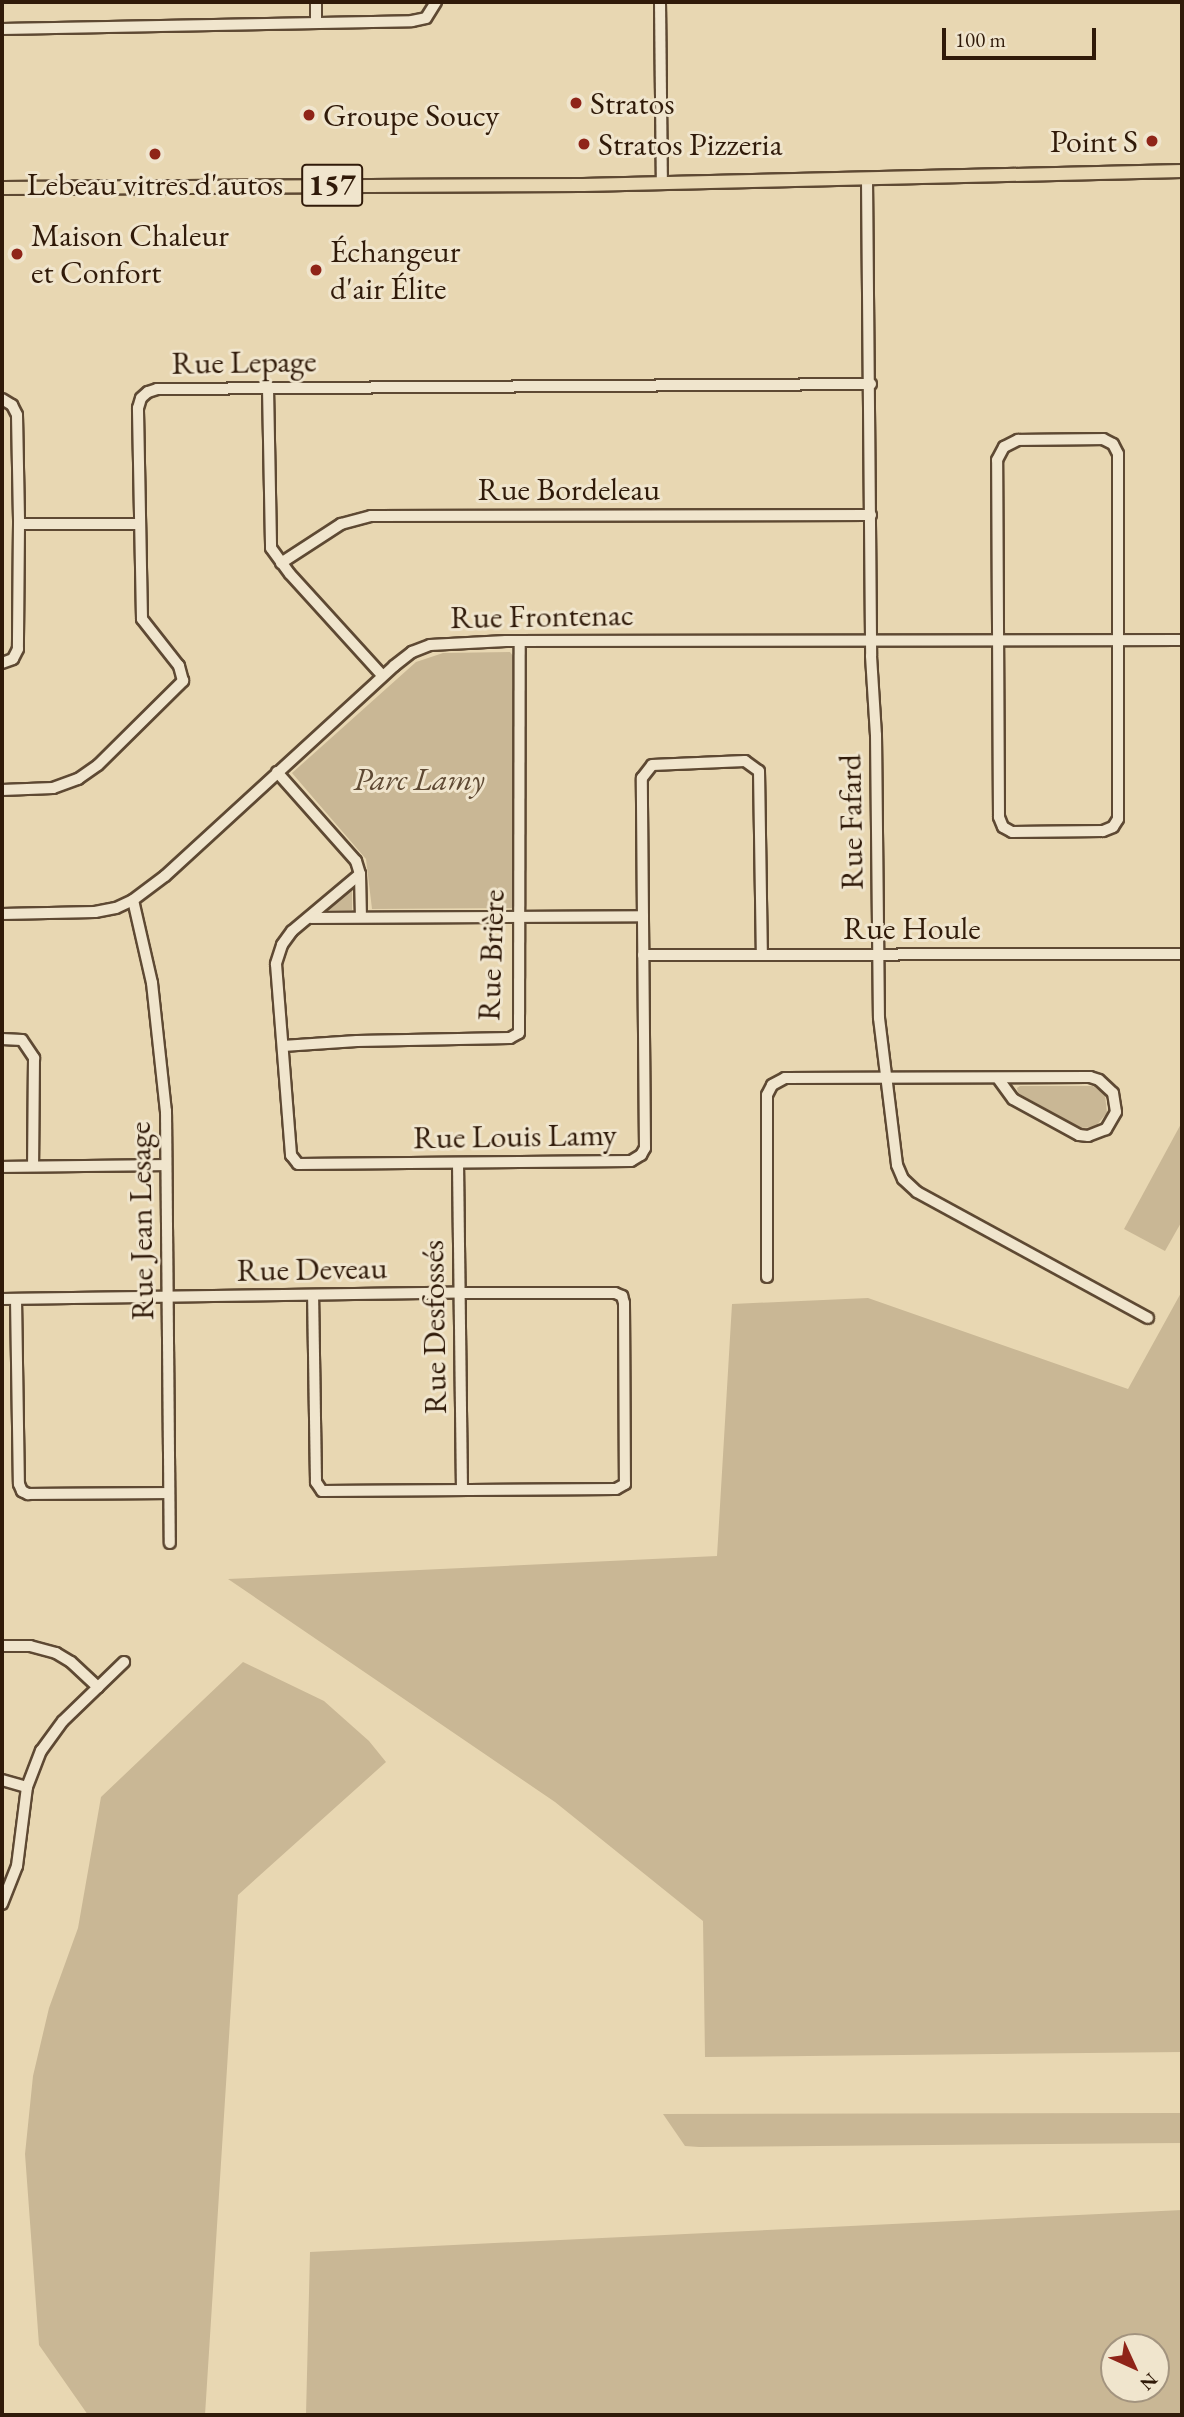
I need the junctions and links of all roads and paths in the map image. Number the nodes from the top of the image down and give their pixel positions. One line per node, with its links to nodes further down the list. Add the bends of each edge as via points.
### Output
1 (316, 2): 4 (street)
2 (436, 2): 4 (street, via 431,13 412,22)
3 (660, 2): 8 (street)
4 (316, 23): 5 (street)
5 (2, 29)
6 (1182, 171): 7 (main road, 157)
7 (867, 179): 8 (main road, 157); 10 (street, Rue Fafard)
8 (662, 183): 9 (main road, 157)
9 (2, 188)
10 (871, 384): 11 (street, Rue Lepage); 13 (street, Rue Fafard)
11 (268, 388): 15 (street, Rue Lepage, via 157,389 144,394 138,408); 16 (street, via 268,534)
12 (2, 399): 14 (street, via 17,415)
13 (871, 515): 16 (street, Rue Bordeleau, via 371,516 341,524); 20 (street, Rue Fafard)
14 (19, 524): 15 (street); 22 (street, via 18,649 13,659)
15 (139, 524): 25 (street, Rue Lepage, via 142,619 182,670 181,685 78,779 53,788)
16 (281, 564): 23 (street)
17 (1119, 639): 18 (street, Rue Frontenac); 18 (street, via 1118,819 1103,831 1052,832 1012,832 1000,821); 18 (street, via 1117,450 1103,439 1042,440 1008,444 1001,450 997,460); 19 (street, Rue Frontenac)
18 (999, 640): 20 (street, Rue Frontenac)
19 (1182, 640)
20 (872, 641): 21 (street, Rue Frontenac); 36 (street, Rue Fafard)
21 (520, 642): 23 (street, Rue Frontenac, via 430,645 408,655); 30 (street, Rue Brière)
22 (2, 663)
23 (383, 676): 24 (street, Rue Frontenac)
24 (277, 772): 26 (street, via 352,856); 27 (street, Rue Frontenac)
25 (2, 790)
26 (360, 874): 31 (street, Rue Louis Lamy); 32 (street)
27 (133, 900): 28 (street, Rue Frontenac, via 95,912); 42 (street, Rue Jean Lesage, via 152,983 164,1086)
28 (2, 914)
29 (643, 916): 30 (street); 34 (street, Rue Louis Lamy); 35 (street, Rue Louis Lamy, via 644,772 658,763 745,761 755,766 761,778)
30 (520, 917): 32 (street); 38 (street, Rue Brière, via 520,1029 514,1037)
31 (310, 918): 32 (street); 38 (street, Rue Louis Lamy, via 288,935 276,964)
32 (361, 918)
33 (1182, 954): 36 (street, Rue Houle)
34 (643, 955): 35 (street, Rue Houle); 41 (street, Rue Louis Lamy, via 645,1148 641,1155 631,1161)
35 (762, 955): 36 (street, Rue Houle)
36 (878, 955): 39 (street, Rue Fafard, via 879,1018)
37 (2, 1039): 43 (street, via 22,1040 34,1058)
38 (283, 1046): 41 (street, Rue Louis Lamy, via 295,1162)
39 (887, 1077): 40 (street); 45 (street, via 785,1078 772,1086 767,1095); 51 (street, Rue Fafard, via 895,1158 907,1184)
40 (998, 1078): 40 (street, via 1013,1099 1079,1135 1098,1134 1116,1112 1113,1093 1099,1080)
41 (458, 1163): 46 (street, Rue Desfossés)
42 (166, 1165): 43 (street); 48 (street, Rue Jean Lesage)
43 (33, 1166): 44 (street)
44 (2, 1167)
45 (767, 1277)
46 (460, 1293): 47 (street, Rue Deveau); 52 (street, Rue Desfossés); 52 (street, Rue Deveau, via 610,1293 622,1296 624,1303 623,1486)
47 (313, 1295): 48 (street, Rue Deveau); 52 (street, via 319,1489)
48 (168, 1296): 50 (street, Rue Deveau); 53 (street, Rue Jean Lesage)
49 (2, 1299): 50 (street, Rue Deveau)
50 (16, 1299): 53 (street, via 22,1491)
51 (1148, 1318)
52 (463, 1489)
53 (169, 1493): 54 (street, Rue Jean Lesage)
54 (170, 1543)
55 (2, 1646): 57 (street, via 30,1646 56,1653)
56 (124, 1662): 57 (street)
57 (98, 1687): 59 (street, via 47,1740)
58 (2, 1780): 59 (street)
59 (27, 1787): 60 (street, via 18,1866)
60 (2, 1905)

